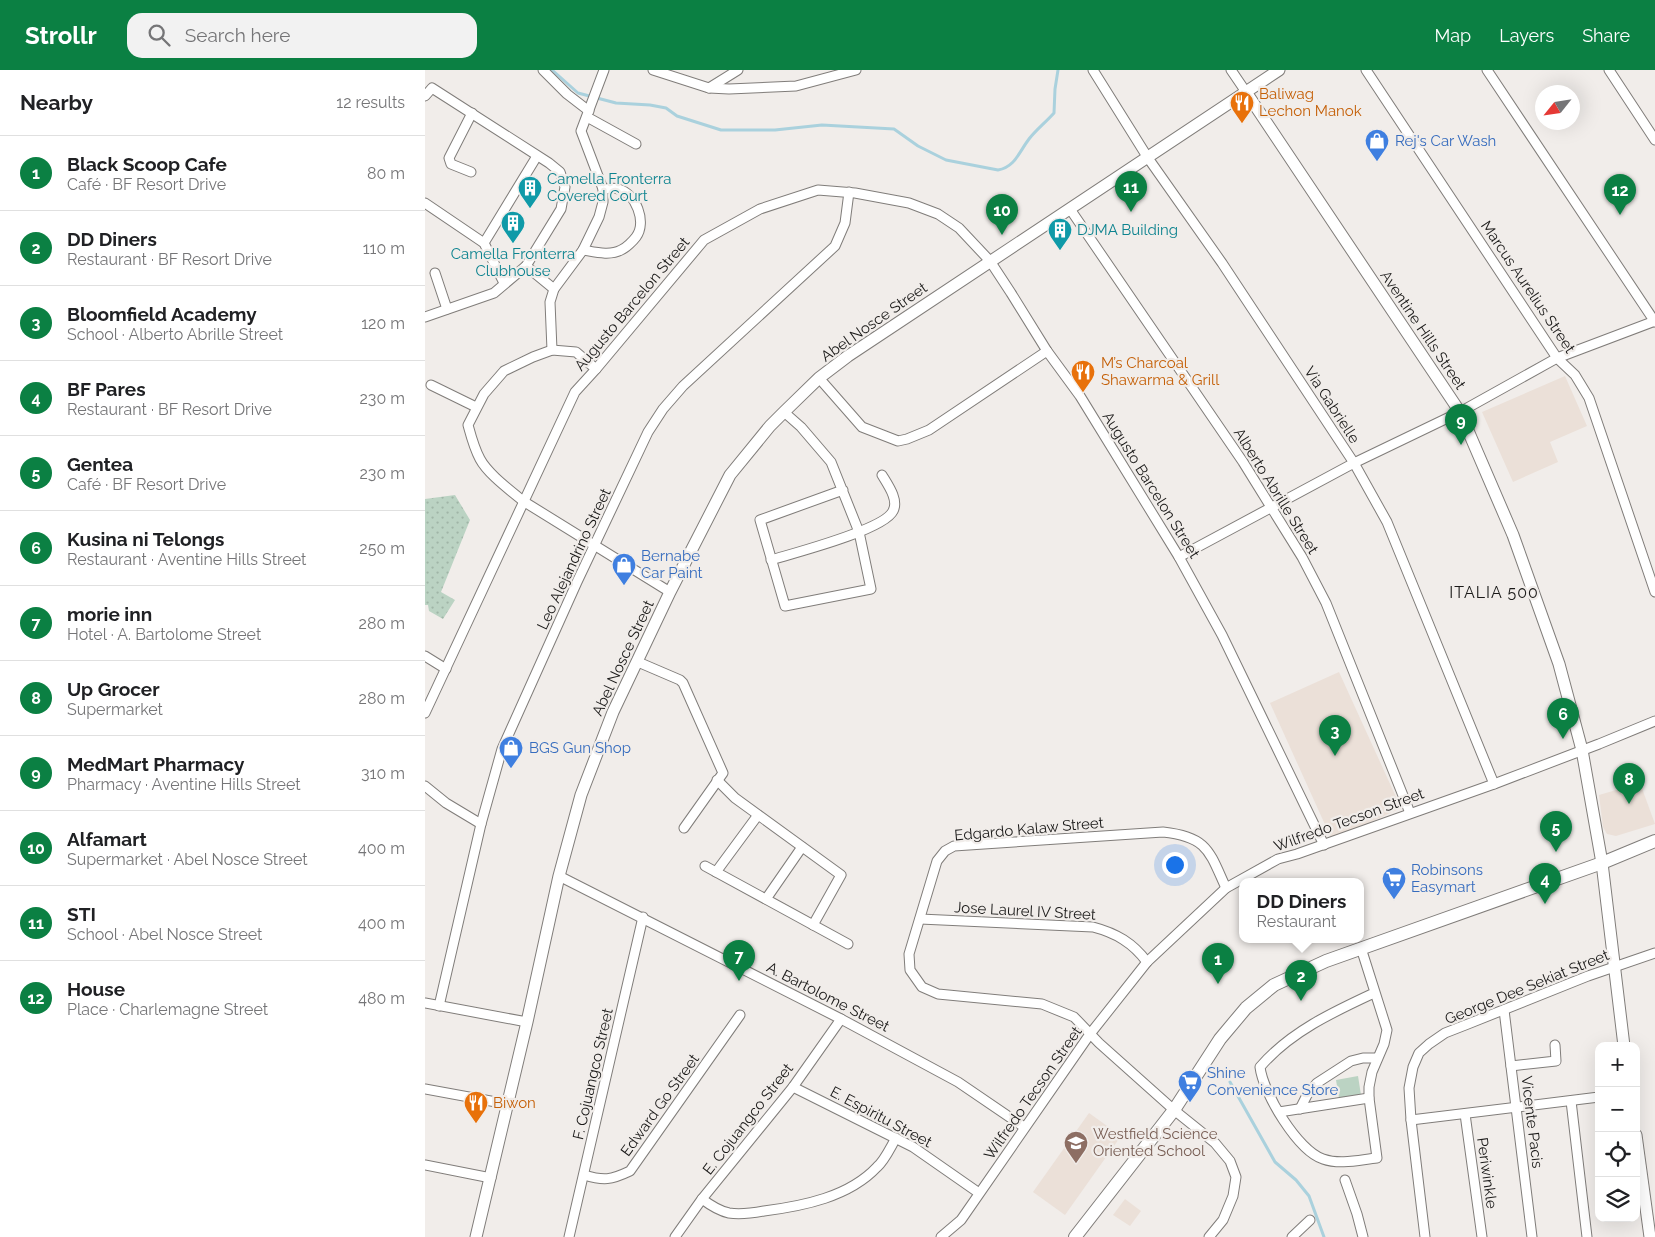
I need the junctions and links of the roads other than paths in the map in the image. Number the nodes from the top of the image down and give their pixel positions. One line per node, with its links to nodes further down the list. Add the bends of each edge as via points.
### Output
1 (543, 70): 15 (street)
2 (604, 70): 15 (street)
3 (653, 70): 12 (street)
4 (738, 70): 12 (street)
5 (856, 70): 12 (street, via 796,86)
6 (1093, 70): 20 (street, Via Gabrielle)
7 (1231, 70): 13 (street, Aventine Hills Street)
8 (1279, 70): 13 (street, Abel Nosce Street)
9 (1365, 70): 38 (street, Marcus Aurelius Street)
10 (1487, 70): 35 (street)
11 (1609, 70): 17 (street)
12 (709, 88)
13 (1246, 92): 20 (street, Abel Nosce Street); 44 (street, Aventine Hills Street)
14 (425, 96): 16 (street, via 432,88)
15 (589, 111): 18 (street); 22 (street, via 581,131)
16 (471, 113): 19 (street); 21 (street, via 449,158 451,164)
17 (1655, 140)
18 (636, 144)
19 (537, 156): 26 (street); 29 (street, via 560,172 565,187 561,209)
20 (1148, 158): 25 (street, Abel Nosce Street); 45 (street, Via Gabrielle, via 1222,263)
21 (471, 172)
22 (603, 189): 27 (street, via 599,217); 27 (street, via 618,188 631,196 638,206 640,222 637,236 621,250 609,253)
23 (849, 192): 28 (street, Augusto Barcelon Street, via 909,203 939,214 959,228); 39 (street, Augusto Barcelon Street, via 818,190 788,198 760,208 704,240); 51 (street, Leo Alejandrino Street, via 845,223 835,246 683,386 663,409 648,432)
24 (426, 205): 26 (street)
25 (1070, 209): 28 (street, Abel Nosce Street); 49 (street, Alberto Abrille Street)
26 (484, 243): 31 (street)
27 (583, 250): 32 (street)
28 (990, 261): 37 (street, Augusto Barcelon Street); 40 (street, Abel Nosce Street)
29 (526, 266): 31 (street); 32 (street)
30 (435, 274): 33 (street)
31 (504, 283): 33 (street, via 494,292)
32 (555, 289): 36 (street, via 551,302)
33 (447, 309): 34 (street)
34 (425, 316)
35 (1655, 322): 38 (street)
36 (552, 350): 39 (street, via 576,352); 42 (street, via 505,371)
37 (1047, 351): 40 (street, via 929,430 907,439 898,440 863,427); 52 (street, Augusto Barcelon Street, via 1079,396)
38 (1557, 358): 44 (street); 55 (street, Marcus Aurelius Street, via 1575,375 1589,398)
39 (596, 369): 48 (street, Augusto Barcelon Street, via 575,392)
40 (819, 378): 43 (street, Abel Nosce Street)
41 (431, 385): 42 (street)
42 (477, 407): 48 (street, via 468,425 481,461)
43 (784, 412): 47 (street, via 823,451); 54 (street, Abel Nosce Street, via 730,475)
44 (1460, 412): 45 (street); 61 (street, Aventine Hills Street, via 1531,582 1559,664)
45 (1354, 463): 49 (street); 63 (street, Via Gabrielle, via 1387,522)
46 (882, 475): 50 (street, via 894,498 893,512)
47 (843, 490): 50 (street); 53 (street, via 760,520)
48 (523, 501): 51 (street); 58 (street, Augusto Barcelon Street)
49 (1271, 507): 52 (street); 65 (street, Alberto Abrille Street, via 1326,603)
50 (859, 532): 53 (street); 53 (street, via 871,589 785,606)
51 (595, 546): 54 (street); 67 (street, Leo Alejandrino Street, via 501,750)
52 (1179, 557): 70 (street, Augusto Barcelon Street, via 1222,635)
53 (771, 560)
54 (670, 592): 57 (street, Abel Nosce Street)
55 (1655, 592)
56 (425, 656): 58 (street)
57 (638, 662): 62 (street, via 683,683 723,773); 75 (street, Abel Nosce Street, via 613,712 581,795)
58 (446, 669): 59 (street, Augusto Barcelon Street)
59 (425, 713)
60 (1655, 721): 61 (street, Wilfredo Tecson Street)
61 (1582, 750): 63 (street, Wilfredo Tecson Street); 72 (street, Aventine Hills Street)
62 (717, 780): 66 (street); 68 (street)
63 (1494, 784): 65 (street, Wilfredo Tecson Street)
64 (425, 786): 67 (street)
65 (1410, 813): 70 (street, Wilfredo Tecson Street)
66 (758, 815): 71 (street); 74 (street)
67 (481, 824): 90 (street, Leo Alejandrino Street)
68 (683, 828)
69 (1655, 840): 72 (main road)
70 (1324, 845): 76 (street, Wilfredo Tecson Street, via 1278,858)
71 (802, 847): 79 (street); 82 (street, via 841,877)
72 (1602, 863): 84 (main road); 87 (street, Aventine Hills Street)
73 (705, 866): 74 (street)
74 (716, 872): 79 (street)
75 (559, 876): 80 (street, A. Bartolome Street); 94 (street, Abel Nosce Street)
76 (1244, 878)
77 (1239, 881): 78 (street, Wilfredo Tecson Street)
78 (1227, 888): 81 (street, Edgardo Kalaw Street, via 1210,852 1199,841 1181,834 1163,832 954,846 937,860); 86 (street, Wilfredo Tecson Street)
79 (766, 899): 82 (street)
80 (643, 917): 93 (street, A. Bartolome Street); 116 (street, F. Cojuangco Street)
81 (920, 919): 86 (street, Jose Laurel IV Street, via 1109,931 1128,942); 95 (street, Edgardo Kalaw Street, via 909,954 910,970 922,987 938,994 1042,1004 1074,1017)
82 (813, 925): 83 (street)
83 (849, 944)
84 (1361, 948): 88 (street); 108 (main road, via 1274,985 1246,1008 1220,1039)
85 (1655, 953): 87 (street, George Dee Sekiat Street)
86 (1147, 962): 95 (street, Wilfredo Tecson Street)
87 (1613, 967): 91 (street, George Dee Sekiat Street); 96 (street, Aventine Hills Street)
88 (1374, 993): 98 (street, via 1387,1030); 109 (street, via 1321,1019 1289,1040 1259,1067)
89 (425, 1004): 90 (street)
90 (439, 1006): 94 (street)
91 (1504, 1010): 99 (street, Vicente Pacis); 111 (street, George Dee Sekiat Street, via 1445,1033 1419,1054 1409,1088)
92 (740, 1015): 116 (street, Edward Go Street, via 630,1171 613,1179 599,1180)
93 (841, 1019): 100 (street, E. Cojuangco Street); 112 (street, A. Bartolome Street, via 958,1082)
94 (527, 1022): 105 (street, Abel Nosce Street)
95 (1090, 1034): 108 (street, Edgardo Kalaw Street); 112 (street, Wilfredo Tecson Street)
96 (1623, 1042)
97 (1555, 1045): 99 (street, via 1556,1061)
98 (1376, 1058): 102 (street, via 1371,1072); 107 (street, via 1351,1061 1317,1083)
99 (1511, 1066): 106 (street, Vicente Pacis)
100 (793, 1087): 113 (street, E. Espiritu Street); 120 (street, E. Cojuangco Street)
101 (425, 1089): 105 (street)
102 (1369, 1098): 107 (street); 109 (street, via 1377,1158 1337,1162 1321,1159 1292,1134)
103 (1595, 1098): 104 (street)
104 (1571, 1101): 106 (street); 133 (street)
105 (507, 1104): 117 (street, Abel Nosce Street)
106 (1517, 1108): 110 (street); 132 (street, Vicente Pacis)
107 (1301, 1109): 109 (street)
108 (1175, 1110): 126 (main road); 127 (street, Edgardo Kalaw Street, via 1215,1143 1230,1161 1236,1177 1233,1196 1223,1220)
109 (1279, 1112)
110 (1465, 1114): 111 (street); 131 (street, Periwinkle)
111 (1411, 1120): 130 (street, George Dee Sekiat Street)
112 (1024, 1127): 119 (street, Wilfredo Tecson Street)
113 (896, 1138): 119 (street, E. Espiritu Street); 120 (street, via 878,1167 857,1184 827,1198 796,1207 747,1214 729,1213)
114 (1640, 1164): 134 (street)
115 (425, 1165): 117 (street)
116 (584, 1175): 123 (street, F. Cojuangco Street)
117 (491, 1178): 122 (street, Abel Nosce Street)
118 (1345, 1180): 129 (street)
119 (979, 1193): 125 (street, Wilfredo Tecson Street, via 961,1220)
120 (702, 1199): 124 (street, E. Cojuangco Street)
121 (1309, 1220): 128 (street)
122 (476, 1237)
123 (569, 1237)
124 (675, 1237)
125 (941, 1237)
126 (1075, 1237)
127 (1209, 1237)
128 (1292, 1237)
129 (1363, 1237)
130 (1425, 1237)
131 (1482, 1237)
132 (1532, 1237)
133 (1587, 1237)
134 (1650, 1237)

